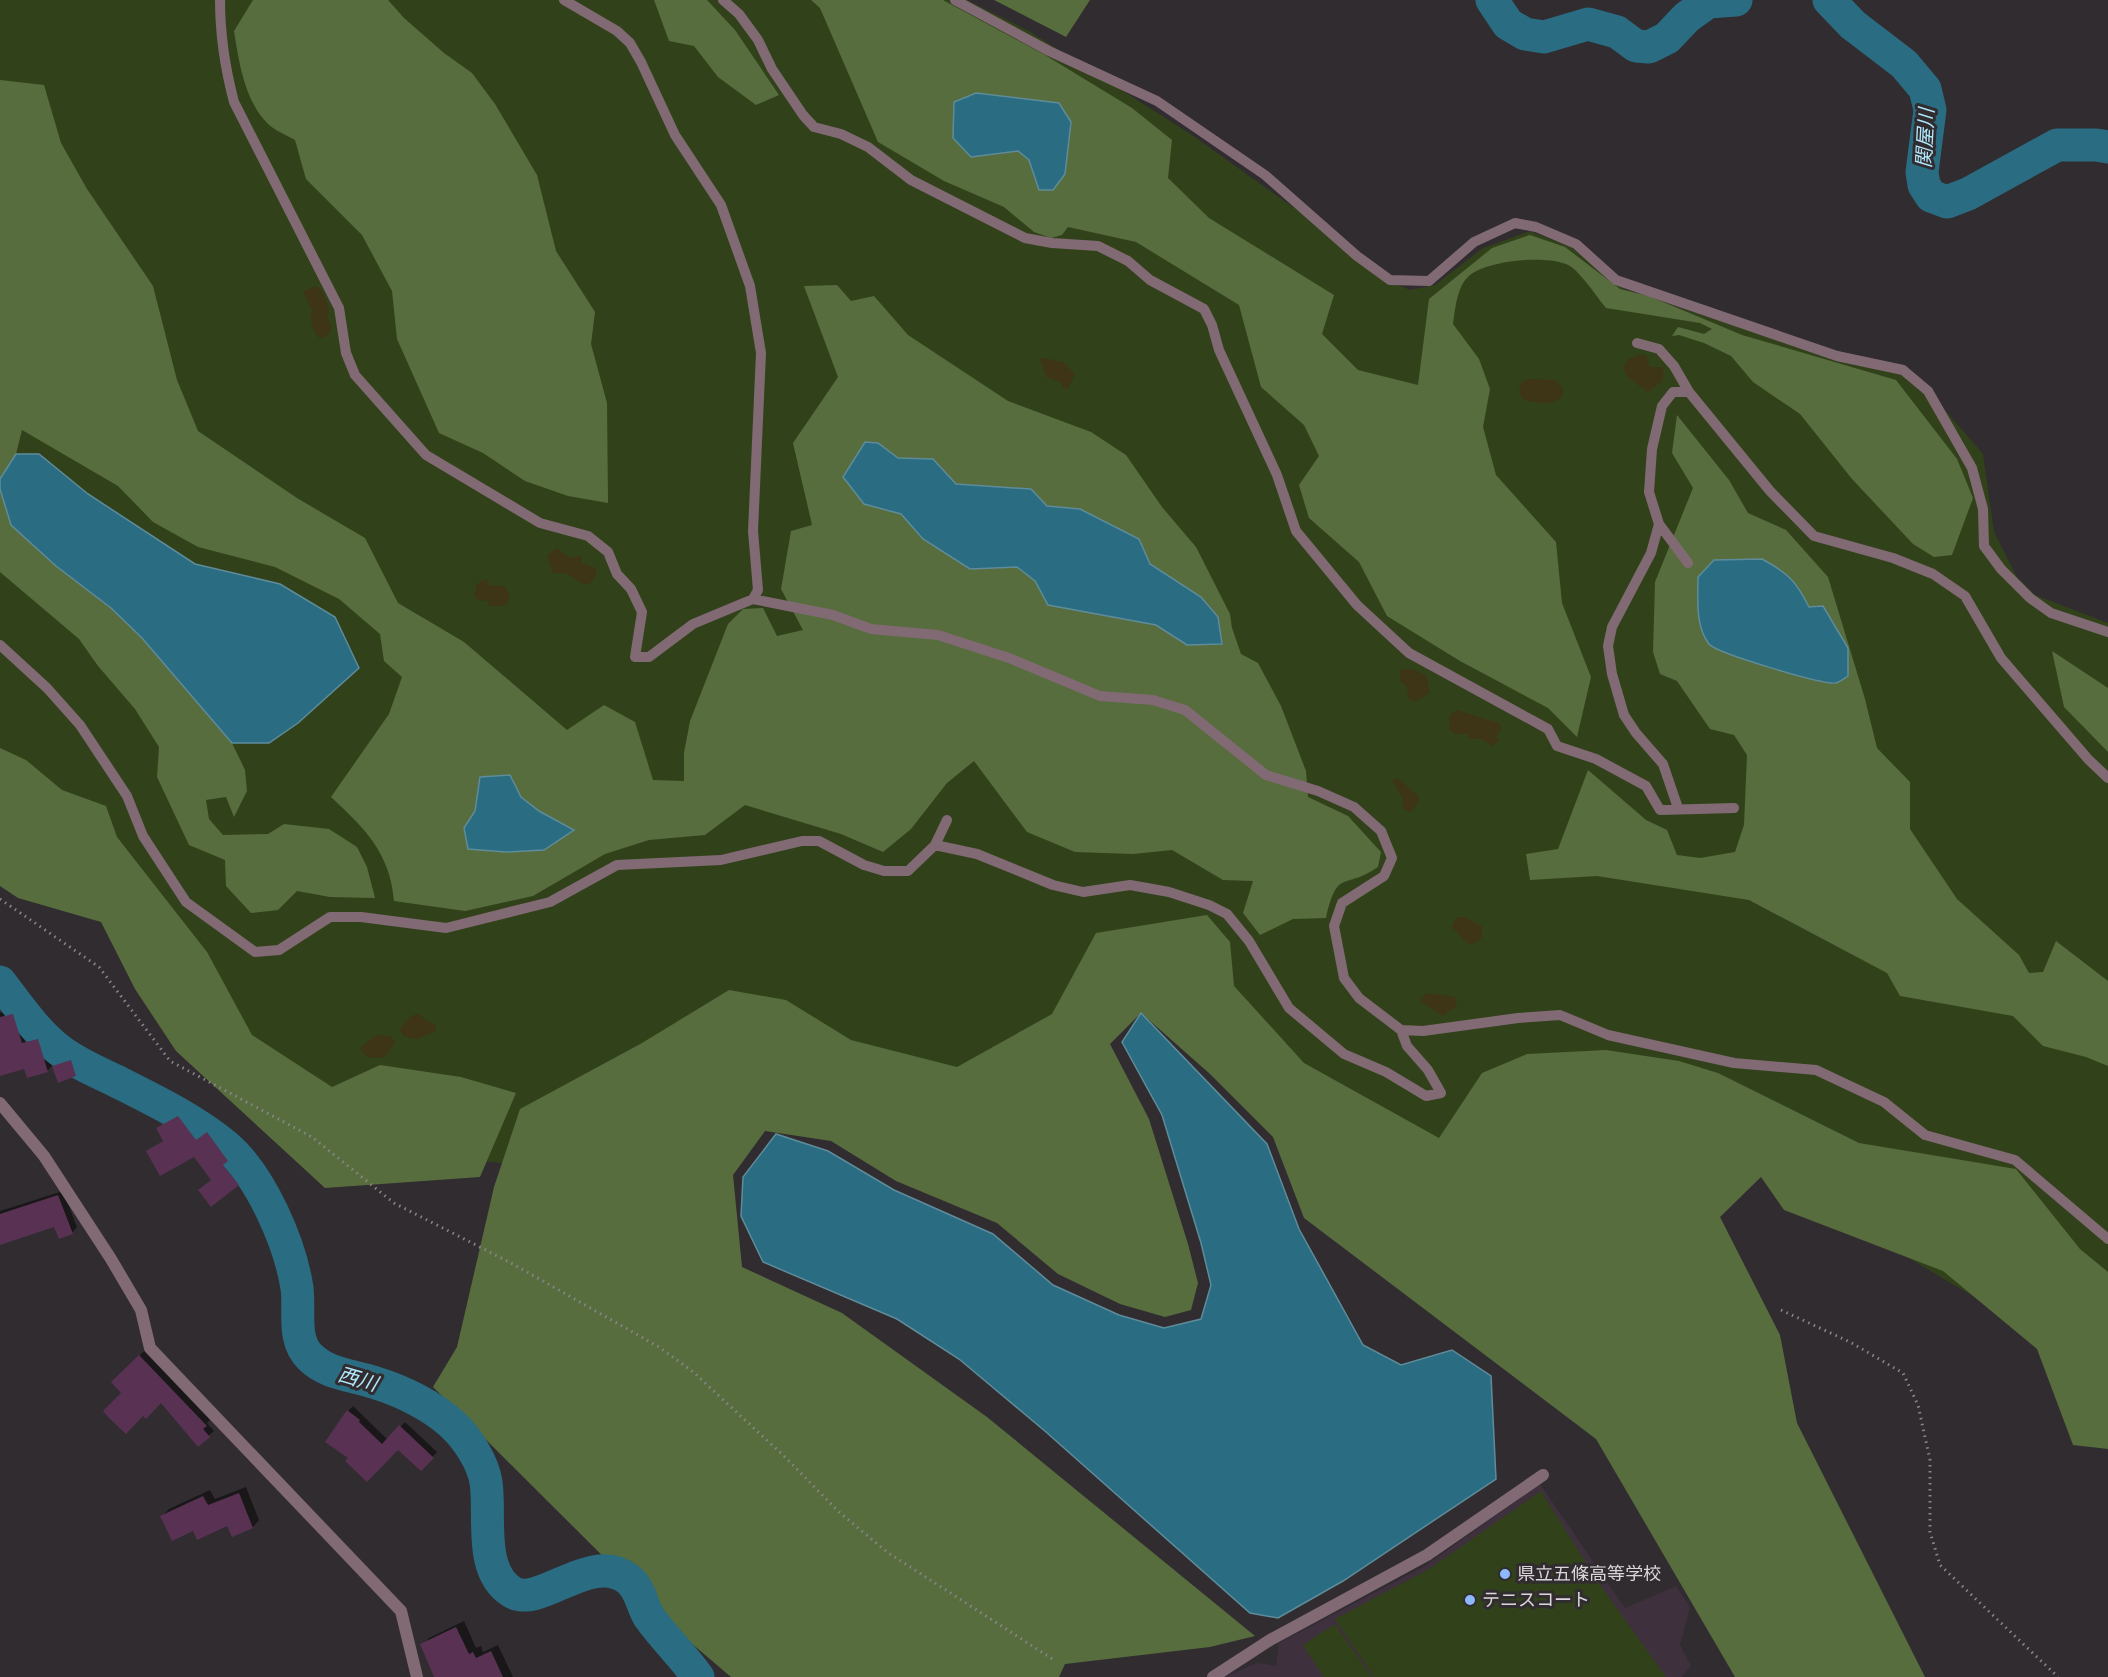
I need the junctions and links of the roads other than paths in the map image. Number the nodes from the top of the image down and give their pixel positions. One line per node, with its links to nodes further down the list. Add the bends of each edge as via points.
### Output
1 (220, 0): 9 (lane, via 220,31 234,102 339,308 346,353 355,375 399,426 426,455 495,498 540,523 588,536 608,552 617,574 631,588 642,612 635,657 649,657 693,624)
2 (564, 0): 9 (lane, via 630,43 675,135 721,205 750,286 760,353 753,531 758,590)
3 (723, 0): 13 (lane, via 758,40 772,69 814,127 868,147 912,180 1025,238 1098,246 1204,309 1277,475 1296,531 1357,605 1409,653 1548,729 1557,746 1596,759 1646,786 1660,810)
4 (955, 0): 10 (lane, via 1049,51 1157,101 1265,175 1390,280 1429,281 1474,242 1515,223 1536,227 1576,244 1616,280 1826,353 1903,370 1928,391 1972,468 1983,509 1984,546 2001,569 2051,613)
5 (1637, 343): 6 (lane, via 1659,349)
6 (1689, 392): 7 (lane, via 1673,392 1662,406 1656,430 1649,492); 12 (lane, via 1770,491 1814,536 1893,558 1933,574 1965,596 2001,658)
7 (1659, 525): 8 (lane); 13 (lane, via 1652,553 1612,627 1608,646 1624,715 1663,764)
8 (1688, 563)
9 (753, 599): 17 (lane, via 833,615 871,629 938,634 1100,696 1153,700 1185,710 1266,774 1354,807 1381,831 1392,858 1384,876 1342,903 1334,926 1344,978 1359,998)
10 (2108, 632)
11 (0, 645): 16 (lane, via 80,725 127,796 143,836 186,902 255,952 279,950 330,917 446,928 516,912 550,902 617,865 721,860 801,841 819,841 864,865 884,871 908,871)
12 (2108, 778)
13 (1678, 808): 14 (lane)
14 (1734, 808)
15 (947, 820): 16 (lane)
16 (935, 845): 17 (lane, via 977,854 1053,885 1083,892 1130,885 1209,905 1227,914 1249,941 1289,1008 1344,1054 1386,1072 1426,1096 1441,1094 1428,1070 1407,1047)
17 (1401, 1030): 19 (lane, via 1424,1031 1560,1015 1608,1035 1734,1063 1816,1070 1884,1102 1925,1135 2015,1160)
18 (0, 1103): 21 (street, via 44,1156 111,1259 141,1310 150,1348 401,1611)
19 (2108, 1239)
20 (1543, 1475): 22 (street, via 1427,1555 1270,1640)
21 (417, 1677)
22 (1213, 1677)

